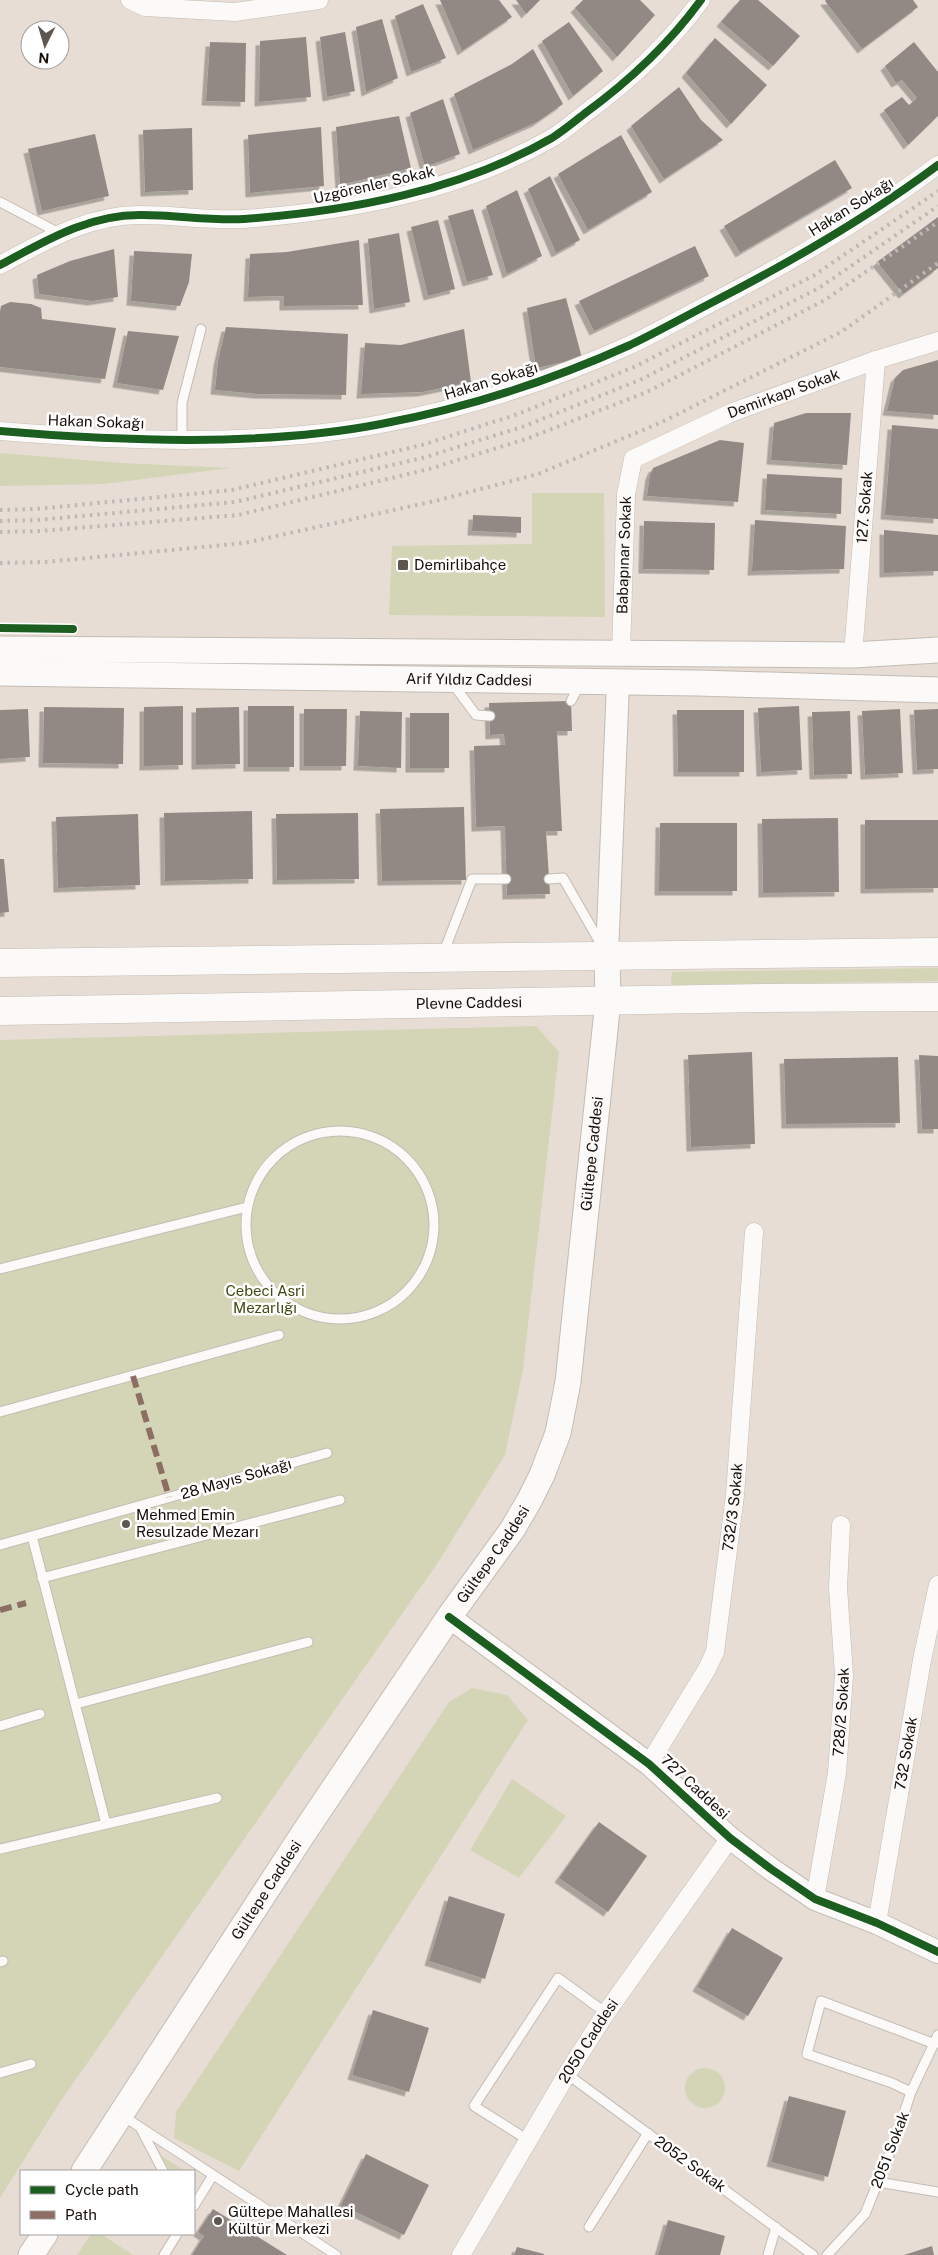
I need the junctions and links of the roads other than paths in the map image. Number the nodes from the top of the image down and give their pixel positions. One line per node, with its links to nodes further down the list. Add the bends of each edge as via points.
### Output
1 (130, 0): 2 (street, via 145,7 235,12)
2 (319, 0)
3 (701, 0): 6 (street, Uzgörenler Sokak, via 680,29 616,90 553,137 477,173 400,196 309,214 241,219 140,215 102,219)
4 (938, 165): 12 (street, Hakan Sokağı, via 777,269 630,344 541,380 462,406 379,424 286,436)
5 (0, 202): 6 (lane)
6 (59, 233): 7 (street, Uzgörenler Sokak)
7 (0, 265)
8 (202, 330): 12 (lane, via 182,403)
9 (938, 341): 10 (street, Demirkapı Sokak)
10 (876, 360): 13 (street, Demirkapı Sokak, via 733,412); 17 (street, 127. Sokak)
11 (0, 431): 12 (street, Hakan Sokağı)
12 (182, 439)
13 (633, 459): 16 (street, Babapınar Sokak, via 626,495)
14 (0, 649): 16 (main road, Arif Yıldız Caddesi)
15 (938, 650): 17 (main road, Arif Yıldız Caddesi)
16 (621, 653): 17 (main road, Arif Yıldız Caddesi)
17 (853, 655)
18 (0, 673): 19 (main road, Arif Yıldız Caddesi)
19 (451, 681): 20 (main road, Arif Yıldız Caddesi, via 576,691); 22 (lane, via 476,715)
20 (618, 683): 21 (main road, Arif Yıldız Caddesi); 26 (street)
21 (938, 690)
22 (490, 716)
23 (506, 879): 27 (lane, via 472,879)
24 (549, 879): 26 (lane, via 563,878)
25 (938, 952): 26 (main road)
26 (607, 955): 27 (main road); 30 (main road, Gültepe Caddesi)
27 (442, 956): 28 (main road)
28 (0, 963)
29 (938, 997): 30 (main road, Plevne Caddesi)
30 (608, 1001): 31 (main road, Plevne Caddesi); 44 (main road, Gültepe Caddesi, via 568,1382 558,1433 529,1502)
31 (0, 1011)
32 (247, 1207): 32 (lane, via 252,1187 269,1161 292,1142 321,1132 351,1130 380,1139 406,1156 424,1180 434,1210 434,1243 422,1273 401,1298 373,1314 341,1320 309,1314 280,1299 258,1274 247,1246); 34 (lane)
33 (754, 1232): 49 (street, 732/3 Sokak, via 735,1495 715,1652)
34 (0, 1270)
35 (279, 1335): 36 (lane)
36 (0, 1412)
37 (327, 1453): 40 (lane, 28 Mayıs Sokağı)
38 (340, 1500): 42 (lane)
39 (842, 1525): 54 (street, 728/2 Sokak, via 838,1587 844,1675 838,1774)
40 (32, 1536): 41 (lane, 28 Mayıs Sokağı); 42 (lane)
41 (0, 1545)
42 (42, 1578): 46 (lane)
43 (938, 1585): 55 (street, 732 Sokak, via 920,1670)
44 (449, 1616): 49 (street, 727 Caddesi); 66 (main road, Gültepe Caddesi, via 298,1843)
45 (308, 1642): 46 (lane)
46 (76, 1704): 51 (lane)
47 (40, 1714): 48 (lane)
48 (0, 1726)
49 (649, 1764): 52 (street, 727 Caddesi)
50 (217, 1798): 51 (lane)
51 (106, 1824): 53 (lane)
52 (730, 1838): 54 (street, 727 Caddesi); 59 (street, 2050 Caddesi)
53 (0, 1849)
54 (815, 1898): 55 (street, 727 Caddesi)
55 (877, 1923): 56 (street, 727 Caddesi)
56 (902, 1934): 57 (street, 727 Caddesi); 58 (street, 727 Caddesi)
57 (938, 1940)
58 (938, 1952)
59 (606, 2013): 64 (street, 2050 Caddesi); 68 (lane, via 558,1978 474,2106)
60 (938, 2035): 61 (lane, 2051 Sokak)
61 (935, 2044): 65 (lane, 2051 Sokak); 65 (lane, via 821,2001 807,2054)
62 (30, 2064): 63 (lane)
63 (0, 2073)
64 (567, 2074): 67 (lane, 2052 Sokak); 68 (street, 2050 Caddesi)
65 (911, 2092): 72 (lane, 2051 Sokak)
66 (131, 2121): 69 (main road, Gültepe Caddesi); 70 (lane); 71 (lane)
67 (648, 2133): 75 (lane); 76 (lane, 2052 Sokak)
68 (528, 2140): 83 (street, 2050 Caddesi)
69 (85, 2170)
70 (162, 2170)
71 (213, 2175): 74 (lane); 82 (lane)
72 (878, 2182): 73 (lane); 86 (lane, 2051 Sokak, via 865,2214)
73 (938, 2192)
74 (195, 2204)
75 (589, 2227)
76 (776, 2227): 84 (lane); 85 (lane, 2052 Sokak)
77 (44, 2235): 81 (main road)
78 (170, 2235): 80 (lane)
79 (176, 2235): 80 (lane)
80 (165, 2253)
81 (31, 2255)
82 (336, 2255)
83 (462, 2255)
84 (768, 2255)
85 (813, 2255)
86 (827, 2255)

